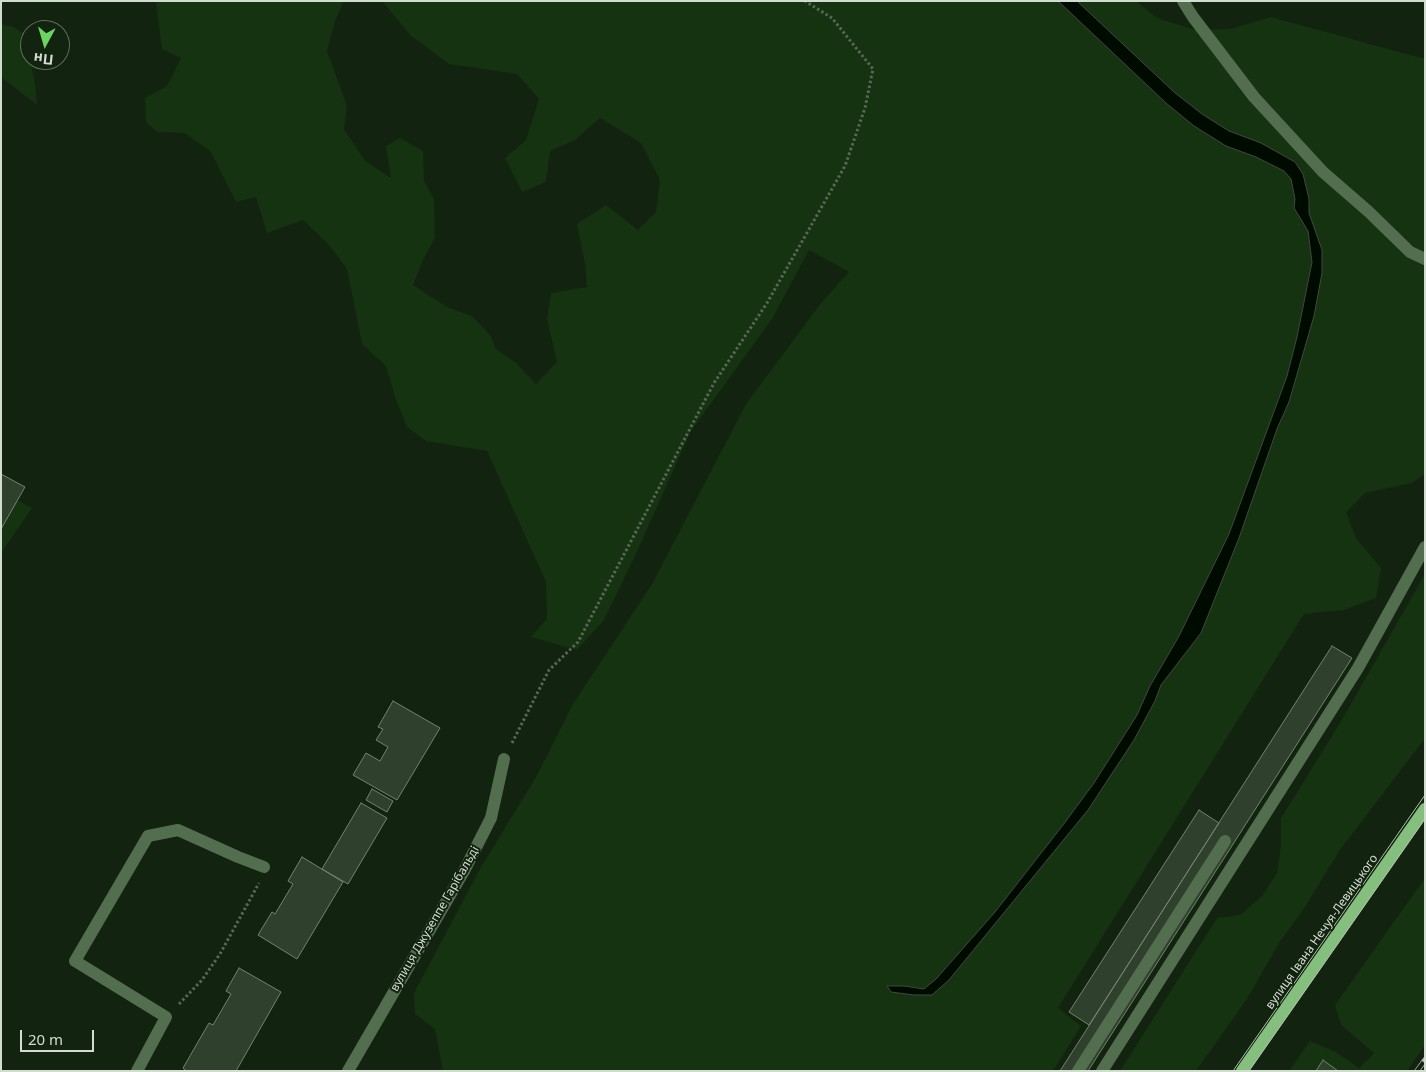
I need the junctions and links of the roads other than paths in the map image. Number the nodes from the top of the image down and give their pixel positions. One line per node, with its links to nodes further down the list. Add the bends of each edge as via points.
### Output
1 (1183, 1): 2 (lane, via 1254,97 1323,172 1410,252)
2 (1425, 259)
3 (1425, 547): 11 (lane, via 1358,668)
4 (504, 759): 9 (lane, вулиця Джузеппе Гарібальді, via 491,818 464,871)
5 (1425, 809): 12 (main road, вулиця Івана Нечуя-Левицького)
6 (1225, 841): 10 (lane)
7 (264, 867): 8 (lane, via 178,830 148,836 75,961 166,1017)
8 (136, 1071)
9 (348, 1071)
10 (1078, 1071)
11 (1102, 1071)
12 (1242, 1071)

